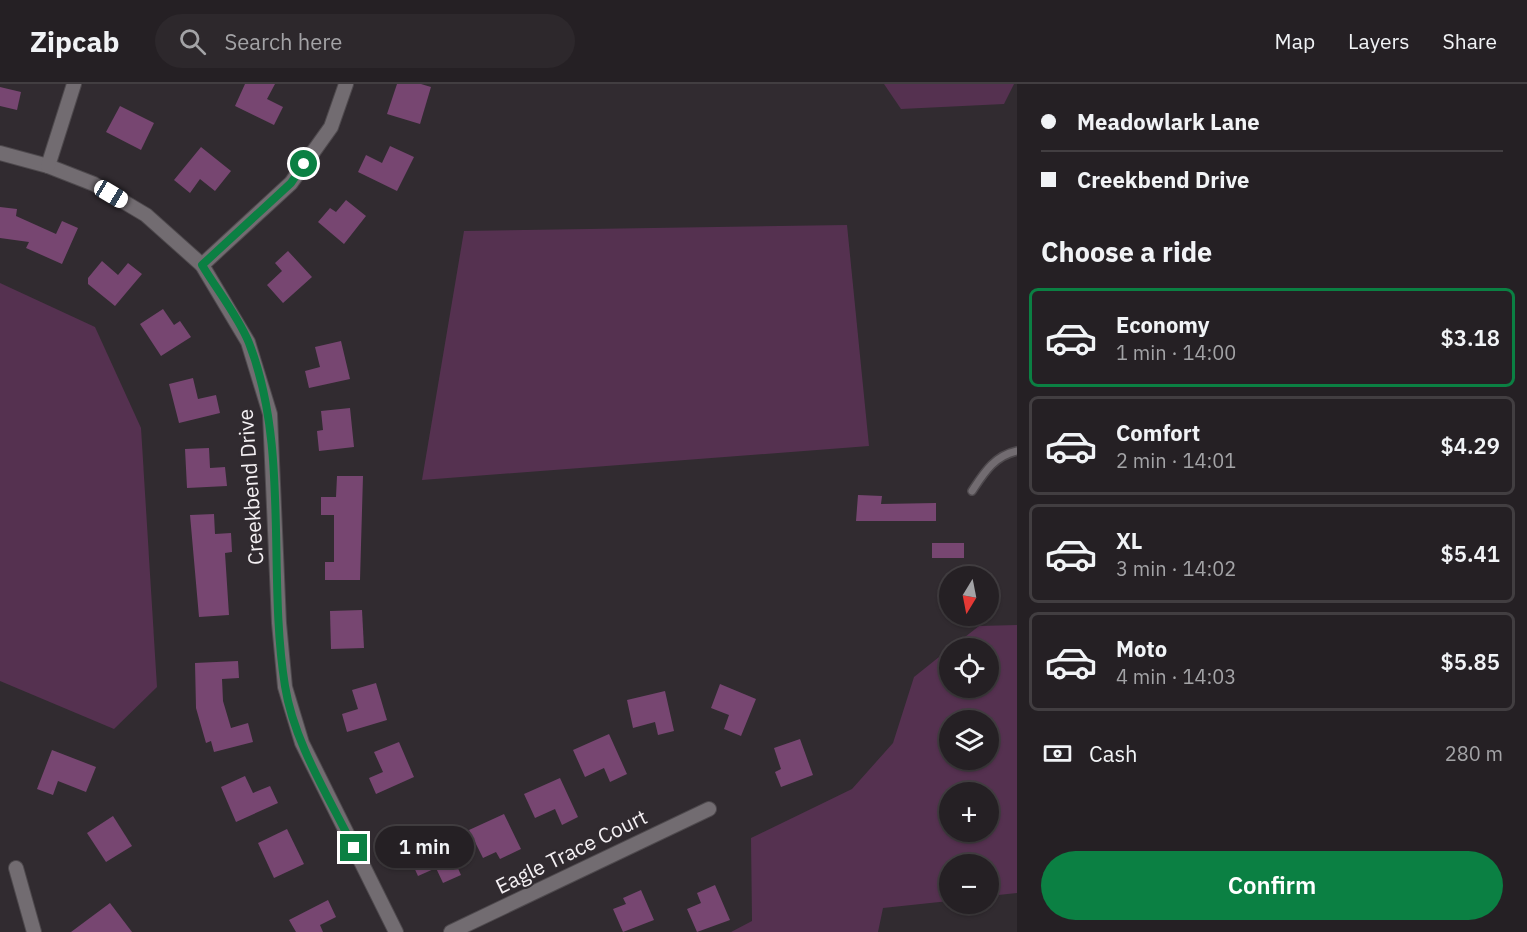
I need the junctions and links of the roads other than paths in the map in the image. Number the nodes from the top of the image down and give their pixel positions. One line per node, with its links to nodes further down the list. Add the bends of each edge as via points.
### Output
1 (74, 84): 4 (street)
2 (346, 84): 5 (street, via 331,127 291,183)
3 (0, 153): 4 (street, Creekbend Drive)
4 (48, 166): 5 (street, Creekbend Drive, via 94,184 146,215)
5 (202, 265): 11 (street, Creekbend Drive, via 248,342 270,414 285,687 302,743)
6 (1017, 451): 7 (lane, via 1001,456 988,467)
7 (972, 491)
8 (709, 808): 12 (street, Eagle Trace Court)
9 (16, 868): 10 (street)
10 (34, 932)
11 (396, 932)
12 (451, 932)

